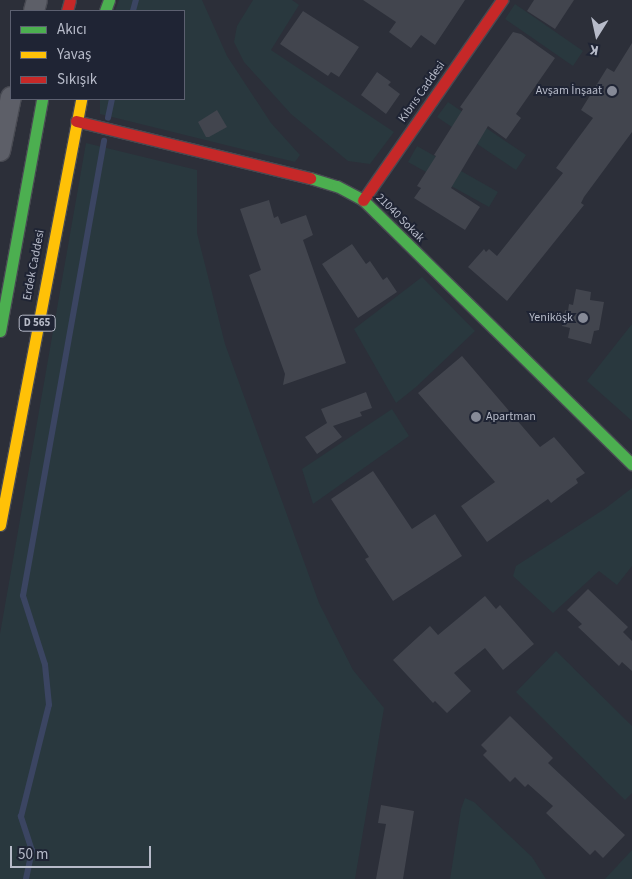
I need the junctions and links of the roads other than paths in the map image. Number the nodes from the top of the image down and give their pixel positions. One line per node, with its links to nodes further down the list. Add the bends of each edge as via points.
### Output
1 (502, 0): 8 (main road, Kıbrıs Caddesi)
2 (10, 100): 5 (street)
3 (42, 100): 9 (main road, Erdek Caddesi / D 565)
4 (81, 100): 6 (main road, Erdek Caddesi / D 565)
5 (3, 120): 7 (street)
6 (76, 120): 8 (main road, 21040 Sokak, via 311,178 337,186); 11 (main road, Erdek Caddesi / D 565)
7 (0, 151)
8 (363, 200): 10 (main road, 21040 Sokak)
9 (0, 330)
10 (632, 464)
11 (0, 525)

